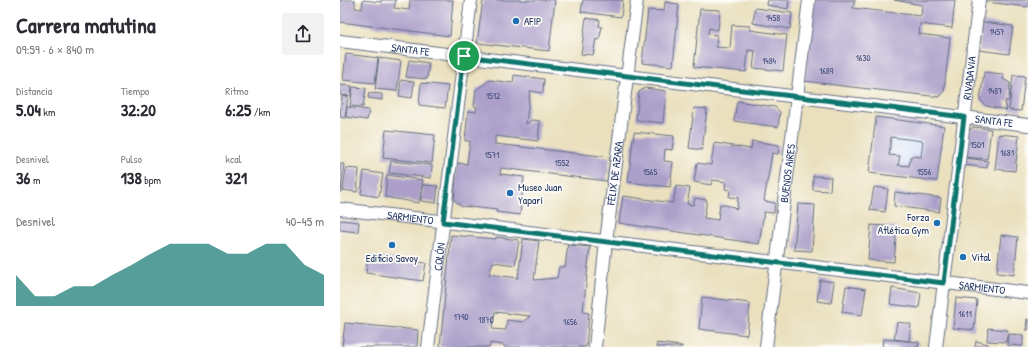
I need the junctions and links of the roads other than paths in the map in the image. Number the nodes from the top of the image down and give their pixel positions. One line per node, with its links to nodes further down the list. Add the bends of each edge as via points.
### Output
1 (471, 0): 6 (street, COLÓN)
2 (637, 0): 7 (street, FÉLIX DE AZARA)
3 (809, 0): 8 (street, BUENOS AIRES)
4 (978, 0): 9 (street, RIVADAVIA)
5 (340, 41): 6 (street, SANTA FE)
6 (464, 56): 7 (street, SANTA FE); 12 (street, COLÓN)
7 (627, 75): 8 (street, SANTA FE); 13 (street, FÉLIX DE AZARA)
8 (797, 96): 9 (street, SANTA FE); 14 (street, BUENOS AIRES)
9 (964, 117): 10 (street, SANTA FE); 15 (street, RIVADAVIA)
10 (1028, 125)
11 (340, 209): 12 (street, SARMIENTO)
12 (443, 222): 13 (street, SARMIENTO); 17 (street, COLÓN)
13 (606, 241): 14 (street, SARMIENTO); 18 (street, FÉLIX DE AZARA)
14 (777, 262): 15 (street, SARMIENTO); 19 (street, BUENOS AIRES)
15 (944, 283): 16 (street, SARMIENTO); 20 (street, RIVADAVIA)
16 (1028, 293)
17 (428, 347)
18 (595, 347)
19 (766, 347)
20 (936, 347)

